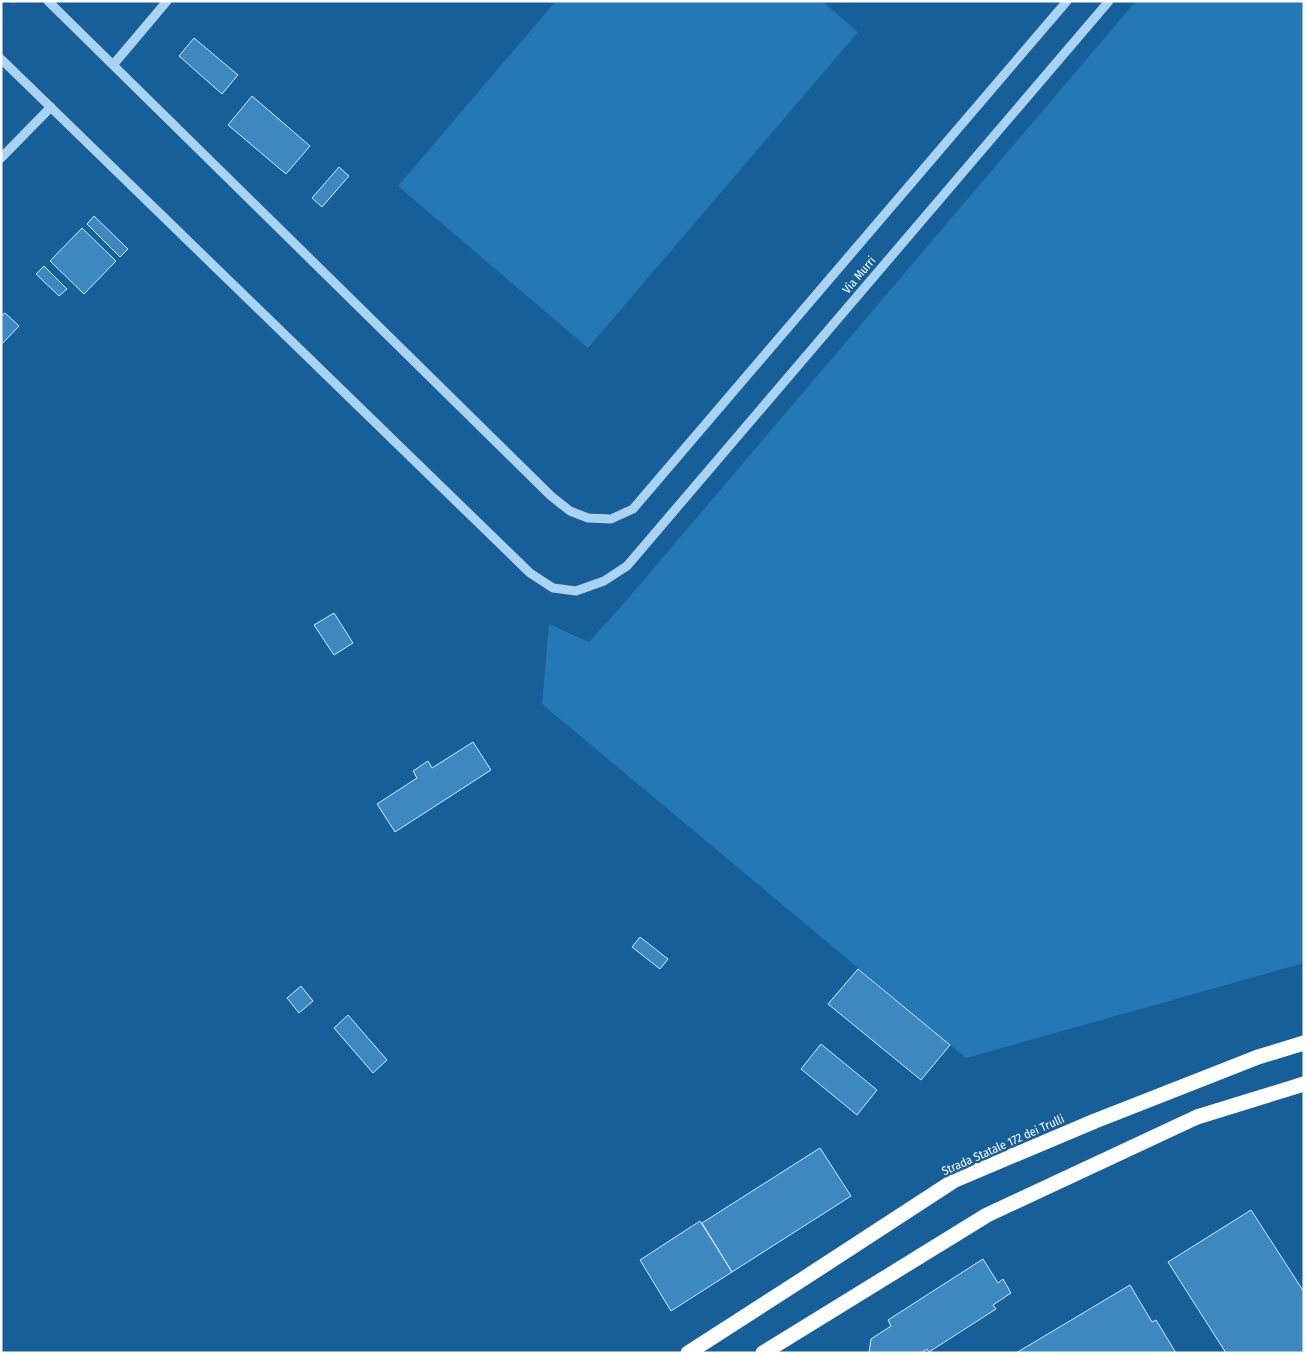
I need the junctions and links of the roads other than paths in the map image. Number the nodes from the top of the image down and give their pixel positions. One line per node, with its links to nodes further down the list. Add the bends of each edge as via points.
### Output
1 (48, 1): 6 (street)
2 (167, 1): 6 (street)
3 (1067, 1): 6 (street, Via Murri, via 634,509 611,519 588,518 570,511 551,496)
4 (1109, 1): 7 (street, Via Murri, via 628,566 604,582 576,591 553,588 530,573)
5 (1, 59): 7 (street, Via Murri)
6 (113, 65)
7 (51, 107): 8 (street)
8 (1, 158)
9 (1304, 1042): 11 (highway, Strada Statale 172 dei Trulli, via 1095,1121 955,1180)
10 (1304, 1084): 12 (highway, via 1197,1117 987,1215)
11 (688, 1353)
12 (763, 1353)

